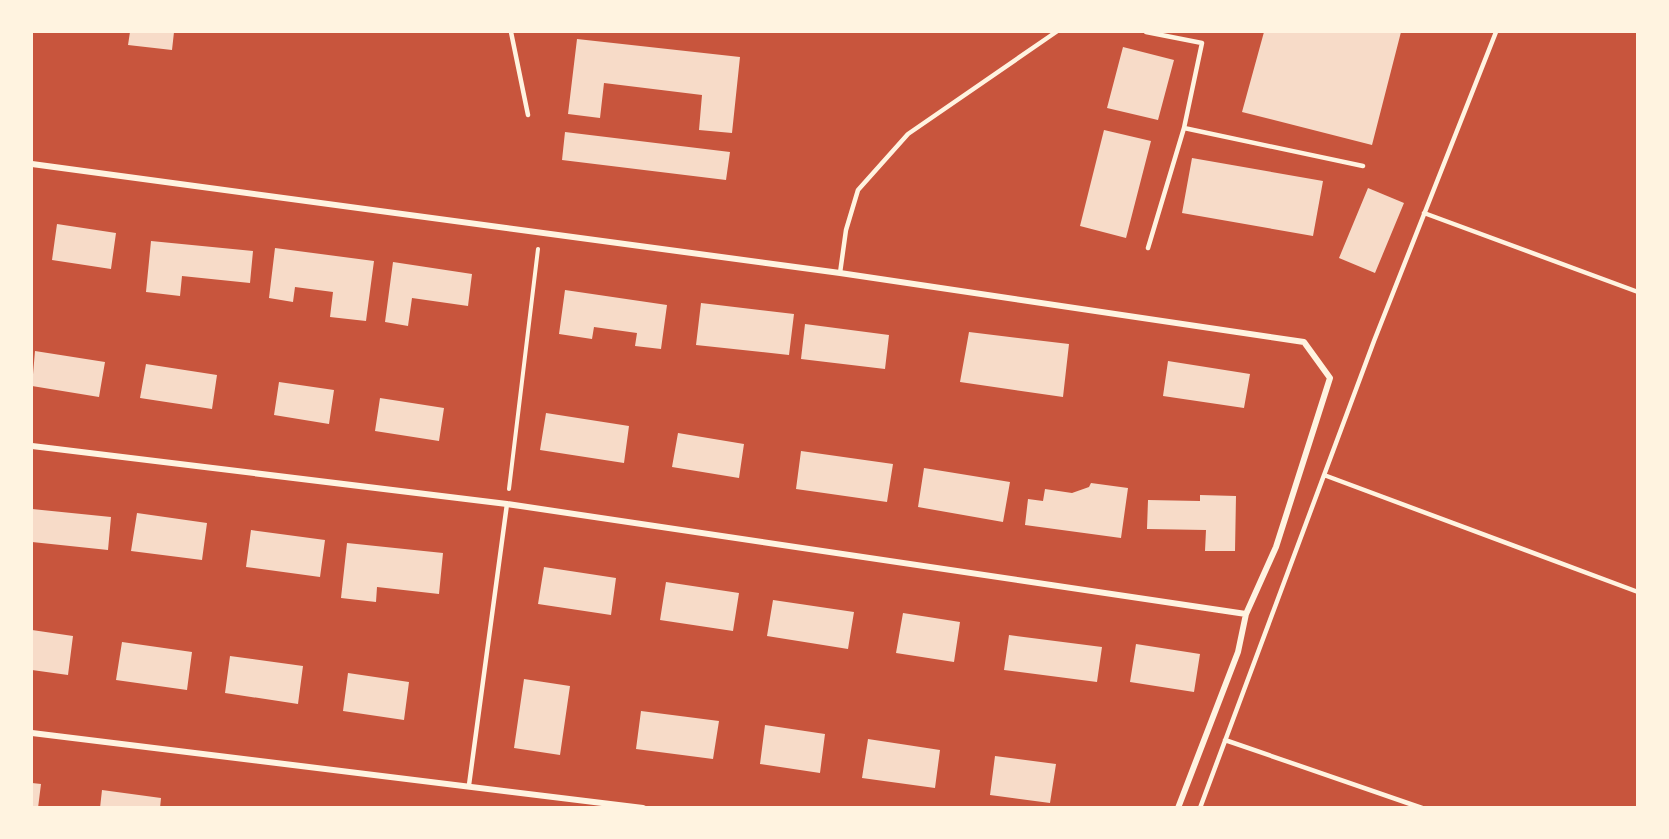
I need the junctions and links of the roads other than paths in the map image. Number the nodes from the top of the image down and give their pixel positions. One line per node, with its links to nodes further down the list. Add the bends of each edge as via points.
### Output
1 (511, 32): 5 (lane)
2 (1056, 32): 11 (lane, via 908,134 858,190 846,230)
3 (1146, 32): 6 (lane, via 1202,43)
4 (1496, 32): 9 (lane)
5 (528, 115)
6 (1184, 128): 8 (lane); 10 (lane)
7 (32, 164): 11 (street)
8 (1363, 166)
9 (1424, 213): 12 (lane); 14 (lane)
10 (1148, 248)
11 (840, 273): 17 (street, via 1304,342 1330,378 1276,547)
12 (1638, 292)
13 (32, 446): 15 (street)
14 (1324, 476): 16 (lane); 19 (lane)
15 (507, 504): 17 (street); 20 (lane)
16 (1638, 592)
17 (1246, 614): 22 (street, via 1238,652)
18 (32, 733): 20 (street)
19 (1225, 740): 23 (lane); 24 (lane)
20 (469, 785): 21 (street)
21 (643, 807)
22 (1178, 807)
23 (1200, 807)
24 (1422, 807)

